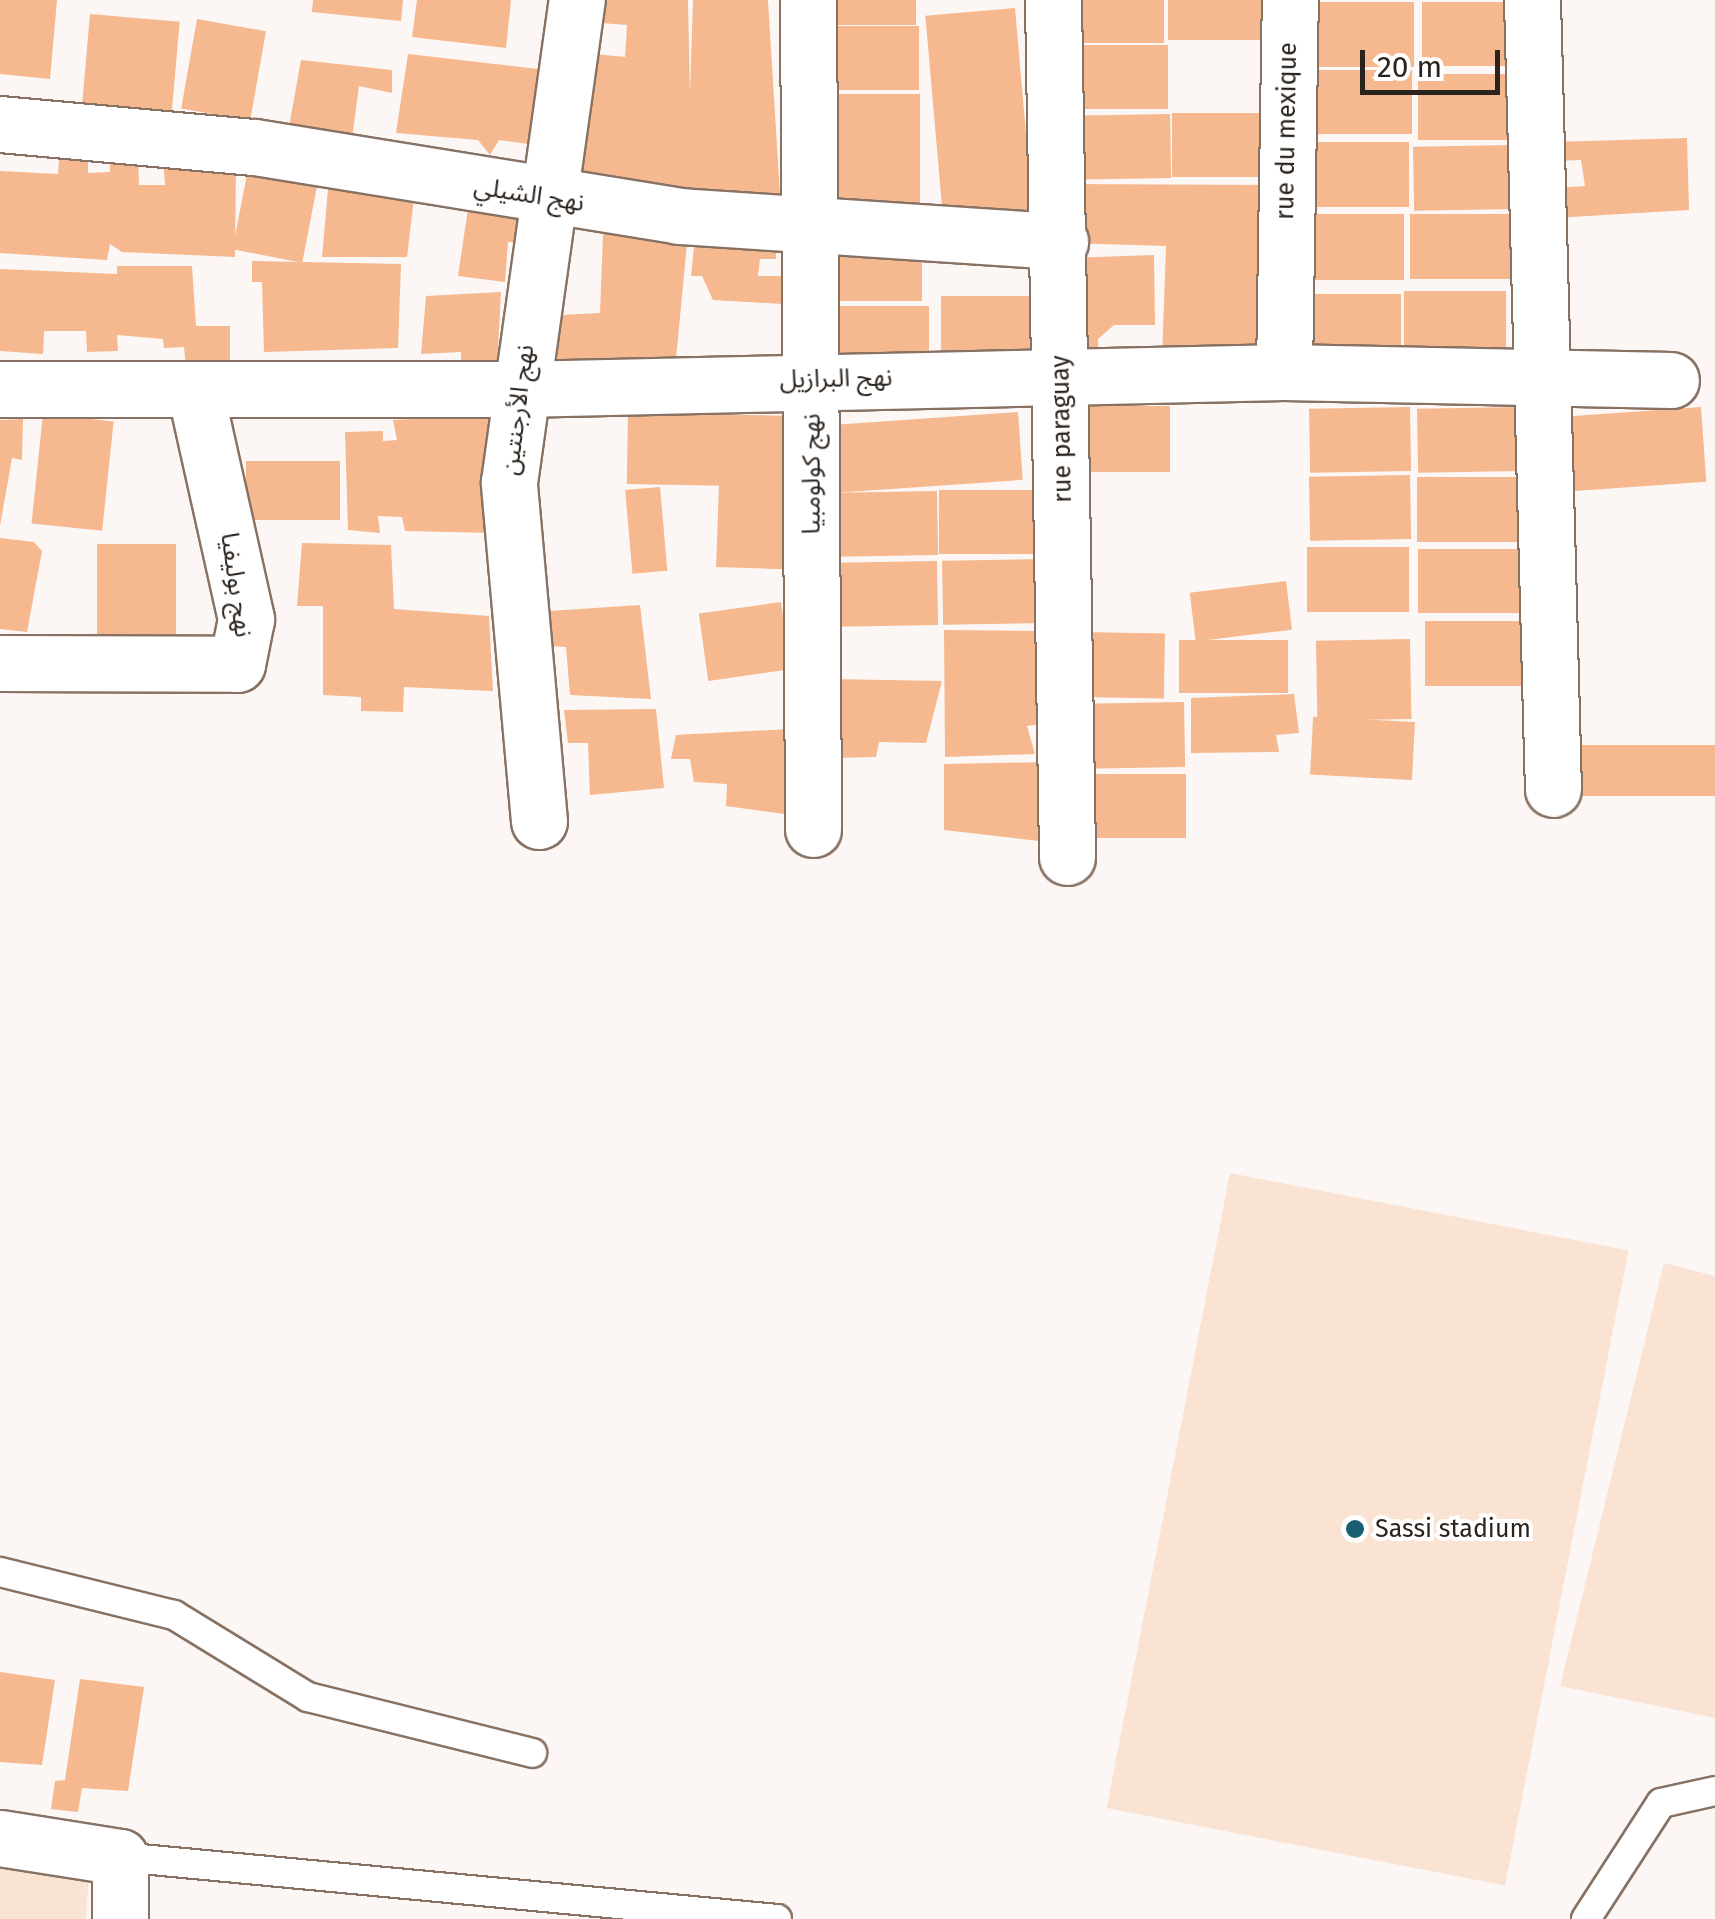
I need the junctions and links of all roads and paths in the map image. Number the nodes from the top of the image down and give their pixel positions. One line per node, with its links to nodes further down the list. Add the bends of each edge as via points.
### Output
1 (577, 0): 7 (street, نهج الأرجنتين)
2 (808, 0): 8 (street, نهج كولومبيا)
3 (1053, 0): 9 (street, rue paraguay)
4 (1290, 0): 10 (street, rue du mexique)
5 (1532, 0): 11 (street)
6 (0, 124): 7 (street, نهج الشيلي, via 255,147)
7 (547, 200): 8 (street, نهج الشيلي); 16 (street, نهج الأرجنتين)
8 (808, 229): 9 (street, نهج الشيلي); 13 (street, نهج كولومبيا)
9 (1060, 240): 12 (street, rue paraguay)
10 (1284, 372): 11 (street, نهج البرازيل); 12 (street, نهج البرازيل)
11 (1543, 373): 14 (street, نهج البرازيل); 19 (street)
12 (1061, 376): 13 (street, نهج البرازيل); 22 (street, rue paraguay)
13 (812, 380): 16 (street, نهج البرازيل); 21 (street, نهج كولومبيا)
14 (1672, 380)
15 (0, 389): 17 (street, نهج البرازيل)
16 (518, 389): 17 (street, نهج البرازيل); 20 (street, نهج الأرجنتين, via 510,551)
17 (195, 391): 18 (street, نهج بوليفيا, via 246,620 236,664)
18 (0, 664)
19 (1553, 789)
20 (539, 821)
21 (814, 829)
22 (1067, 858)
23 (0, 1572): 24 (lane, via 174,1614 308,1697)
24 (532, 1752)
25 (1715, 1791): 30 (lane, via 1661,1803)
26 (0, 1838): 27 (street)
27 (120, 1857): 28 (street); 29 (lane)
28 (120, 1919)
29 (777, 1919)
30 (1586, 1919)

